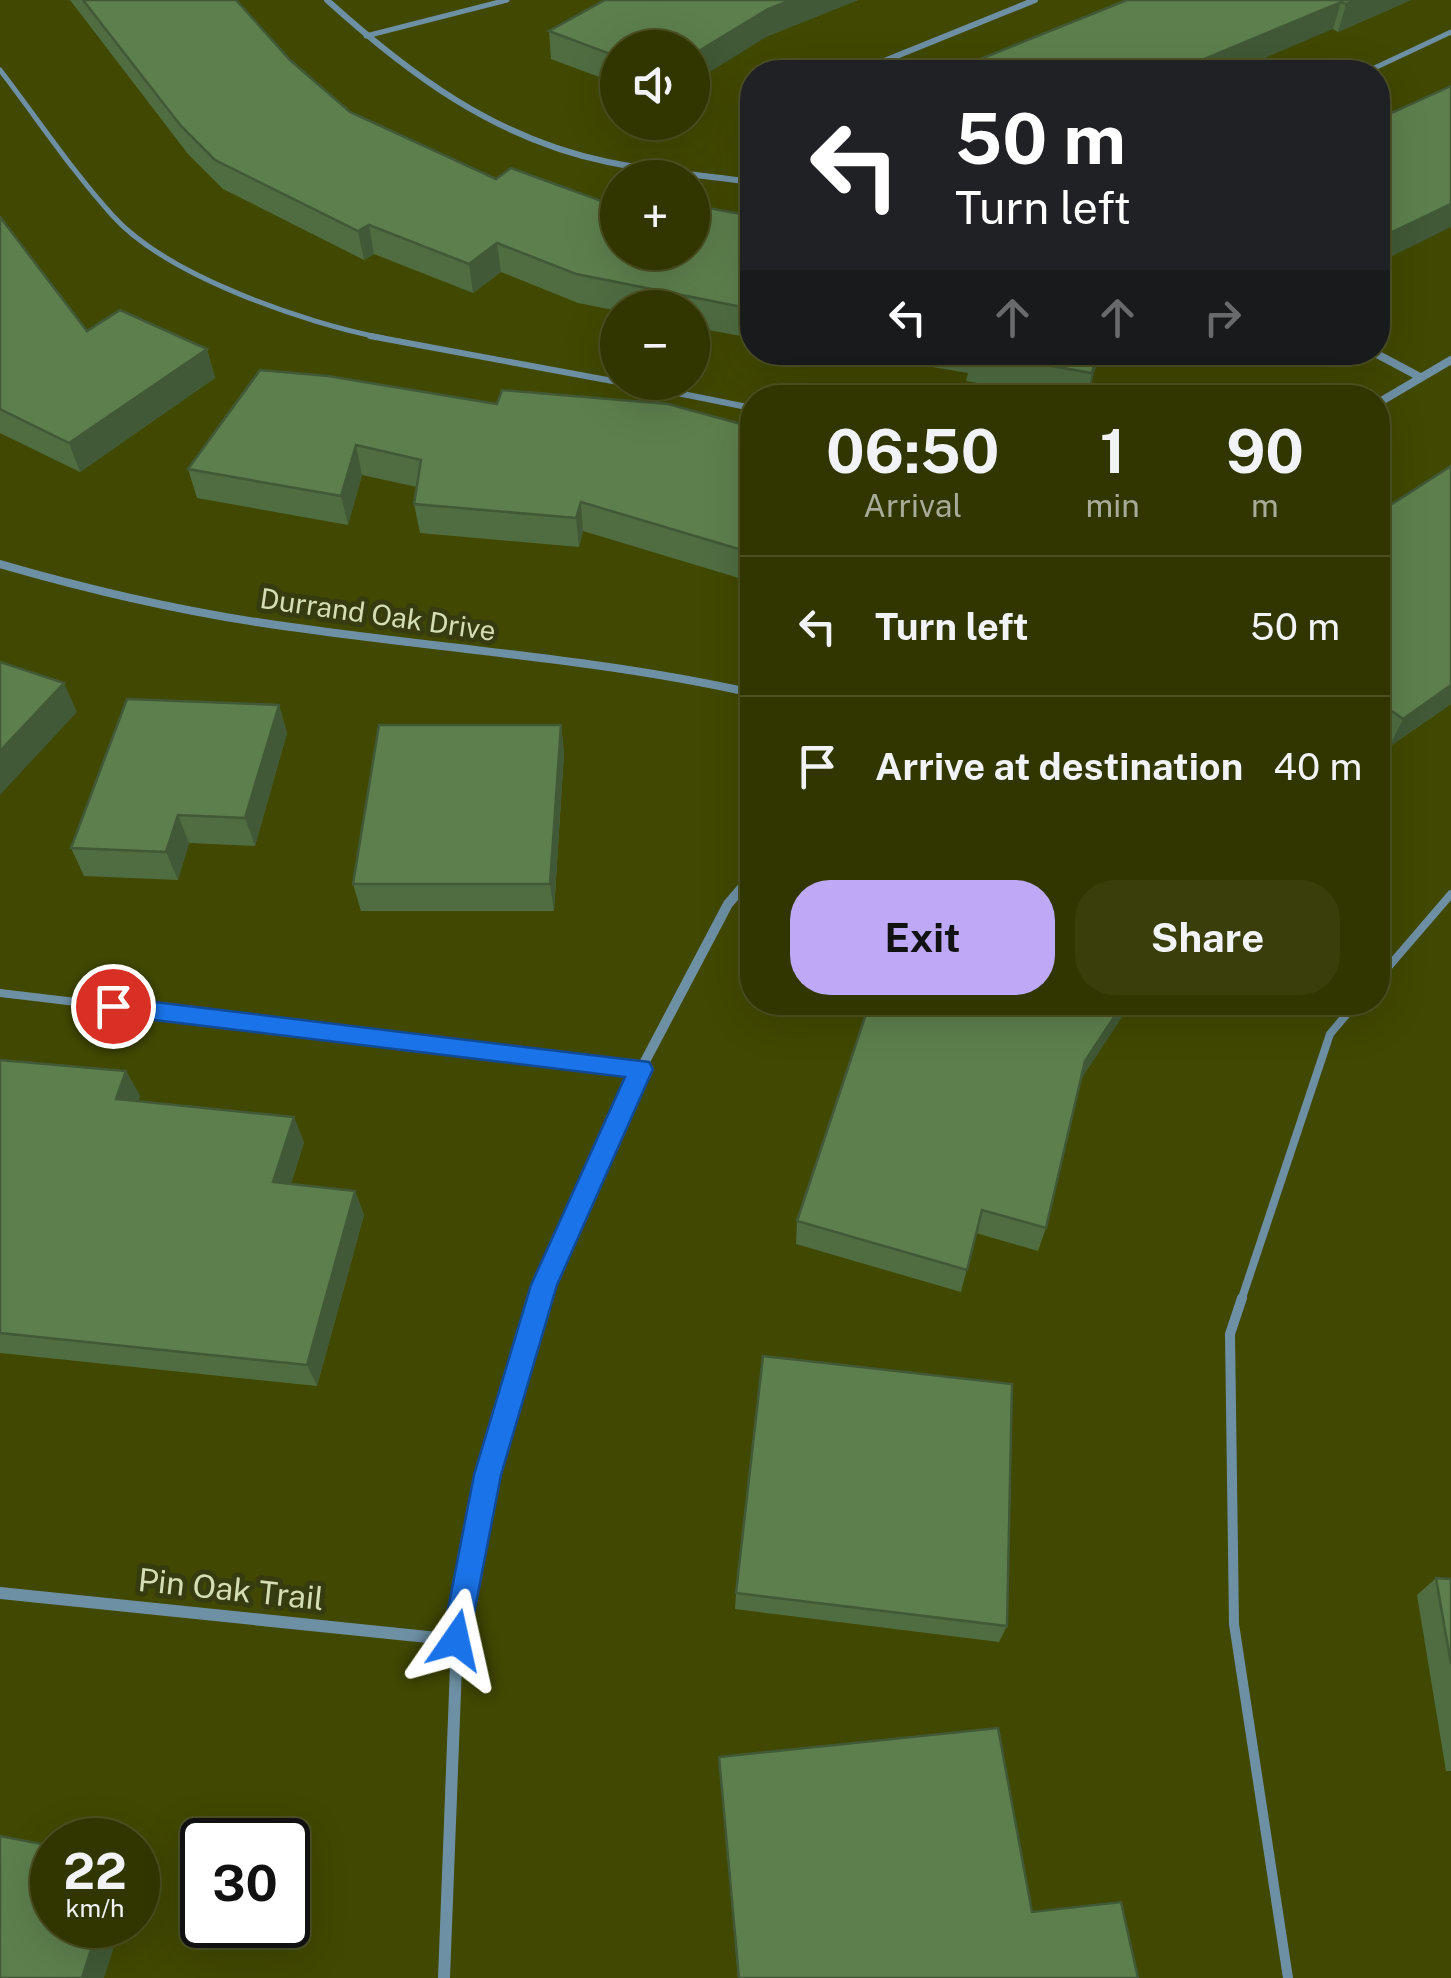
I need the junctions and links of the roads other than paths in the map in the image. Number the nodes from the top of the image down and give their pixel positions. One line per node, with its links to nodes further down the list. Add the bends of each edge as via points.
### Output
1 (327, 0): 5 (street)
2 (506, 0): 5 (lane)
3 (1035, 0): 6 (street)
4 (1451, 32): 7 (lane)
5 (366, 36): 9 (street, via 393,62 513,134 588,158)
6 (887, 60)
7 (1390, 61)
8 (0, 70): 13 (lane, via 115,220 183,270 340,330)
9 (740, 180)
10 (1451, 360): 12 (street)
11 (1390, 361): 12 (street)
12 (1420, 377): 14 (street)
13 (600, 378)
14 (1390, 396)
15 (710, 400): 16 (lane)
16 (740, 406)
17 (0, 564): 18 (street, Durrand Oak Drive, via 105,594 284,626 664,672)
18 (740, 689)
19 (740, 890): 24 (street)
20 (1451, 894): 21 (lane)
21 (1390, 965)
22 (0, 992): 24 (lane)
23 (1346, 1015): 28 (lane, via 1330,1034 1230,1334 1234,1624)
24 (641, 1069): 26 (street, via 544,1285 488,1475)
25 (0, 1593): 26 (street, Pin Oak Trail)
26 (456, 1640): 27 (street)
27 (444, 1978)
28 (1288, 1978)

